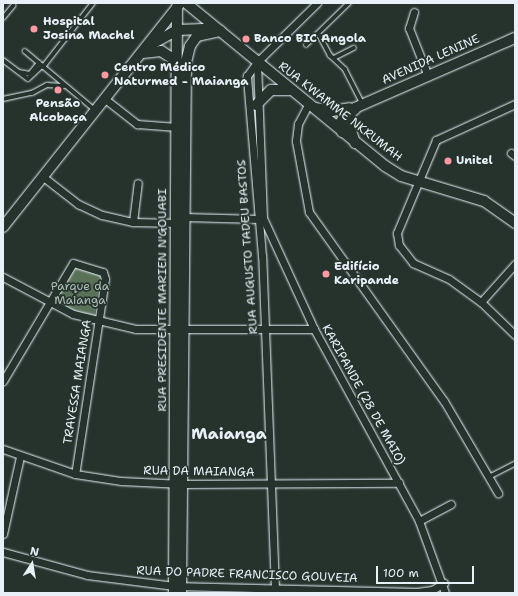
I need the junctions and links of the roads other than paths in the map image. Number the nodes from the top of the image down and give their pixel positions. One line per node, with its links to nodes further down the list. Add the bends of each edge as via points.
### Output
1 (93, 3): 20 (lane)
2 (317, 3): 19 (street)
3 (350, 3): 10 (lane)
4 (181, 4): 8 (street, RUA PRESIDENTE MARIEN N'GOUABI); 9 (street, RUA KWAMME NKRUMAH); 15 (street)
5 (13, 6): 7 (lane)
6 (414, 12): 21 (street, via 409,28)
7 (3, 18)
8 (177, 30): 9 (street, via 198,28); 15 (street); 18 (street, RUA PRESIDENTE MARIEN N'GOUABI)
9 (220, 31): 19 (street, RUA KWAMME NKRUMAH); 38 (street, RUA PRESIDENTE MARIEN N'GOUABI, via 202,32 193,40 187,51)
10 (319, 34): 12 (lane); 16 (lane)
11 (515, 38): 21 (street, AVENIDA LENINE)
12 (306, 45)
13 (354, 48): 16 (lane)
14 (25, 51): 20 (lane)
15 (141, 53): 18 (street, via 161,50); 25 (street)
16 (334, 58): 29 (lane, via 345,69)
17 (3, 60): 20 (lane, via 28,79)
18 (178, 62): 31 (street, RUA PRESIDENTE MARIEN N'GOUABI)
19 (257, 62): 23 (street, RUA KWAMME NKRUMAH); 27 (street, RUA AUGUSTO TADEU BASTOS); 37 (street, RUA AUGUSTO TADEU BASTOS, via 247,76)
20 (41, 65): 22 (lane)
21 (428, 76): 29 (street, AVENIDA LENINE)
22 (67, 87): 24 (lane, via 47,85 32,93); 30 (lane)
23 (291, 90): 27 (street, via 271,90); 28 (street, RUA KWAMME NKRUMAH)
24 (3, 99)
25 (105, 99): 30 (street); 31 (street, via 137,124)
26 (515, 104): 35 (street, via 436,140)
27 (256, 105): 37 (street, RUA AUGUSTO TADEU BASTOS)
28 (308, 105): 29 (street, via 327,111); 32 (street, RUA KWAMME NKRUMAH); 58 (street, via 298,124 296,141 310,212 444,401)
29 (360, 106): 32 (street, AVENIDA LENINE, via 343,114); 33 (street, via 350,114 349,124)
30 (96, 111): 34 (street)
31 (177, 127): 38 (street, RUA PRESIDENTE MARIEN N'GOUABI)
32 (342, 132): 33 (street, RUA KWAMME NKRUMAH)
33 (355, 143): 35 (street, RUA KWAMME NKRUMAH, via 401,176)
34 (42, 176): 39 (street, via 93,212); 41 (street)
35 (419, 182): 40 (street, RUA KWAMME NKRUMAH, via 469,194); 46 (street, via 399,223 399,245 414,263 449,279)
36 (138, 184): 39 (street)
37 (261, 218): 38 (street); 42 (street, RUA AUGUSTO TADEU BASTOS); 43 (street, KARIPANDE (28 DE MAIO))
38 (180, 220): 39 (street); 51 (street, RUA PRESIDENTE MARIEN N'GOUABI)
39 (133, 222)
40 (515, 223)
41 (3, 227)
42 (262, 256): 43 (street, via 268,250); 49 (street, RUA AUGUSTO TADEU BASTOS)
43 (279, 259): 50 (street, KARIPANDE (28 DE MAIO))
44 (515, 264): 46 (street)
45 (3, 277): 47 (street)
46 (481, 302): 52 (street)
47 (48, 303): 48 (street); 48 (street, TRAVESSA MAIANGA, via 71,265 79,262 105,274); 53 (street, TRAVESSA MAIANGA)
48 (99, 322): 51 (street, via 136,329); 57 (street, TRAVESSA MAIANGA)
49 (265, 328): 50 (street); 51 (street); 61 (street, RUA AUGUSTO TADEU BASTOS)
50 (314, 329): 59 (street, KARIPANDE (28 DE MAIO))
51 (180, 331): 60 (street, RUA PRESIDENTE MARIEN N'GOUABI)
52 (515, 335)
53 (3, 381)
54 (3, 448): 55 (street, RUA DA MAIANGA)
55 (20, 457): 57 (street, RUA DA MAIANGA); 65 (street)
56 (515, 464): 58 (lane)
57 (75, 474): 60 (street, RUA DA MAIANGA)
58 (488, 477): 62 (street)
59 (399, 483): 61 (street, RUA DA MAIANGA); 64 (street, KARIPANDE (28 DE MAIO))
60 (178, 484): 61 (street, RUA DA MAIANGA); 69 (street, RUA PRESIDENTE MARIEN N'GOUABI)
61 (273, 485): 68 (street, RUA AUGUSTO TADEU BASTOS)
62 (498, 493)
63 (450, 504): 64 (street)
64 (419, 521): 67 (street, KARIPANDE (28 DE MAIO))
65 (3, 534)
66 (3, 552): 69 (street, RUA DO PADRE FRANCISCO GOUVEIA, via 87,575)
67 (444, 583): 70 (street, RUA DO PADRE FRANCISCO GOUVEIA, via 432,590 417,592); 71 (street, KARIPANDE (28 DE MAIO))
68 (276, 589): 69 (street, RUA DO PADRE FRANCISCO GOUVEIA); 70 (street, RUA DO PADRE FRANCISCO GOUVEIA)
69 (177, 590)
70 (286, 591)
71 (445, 593)

